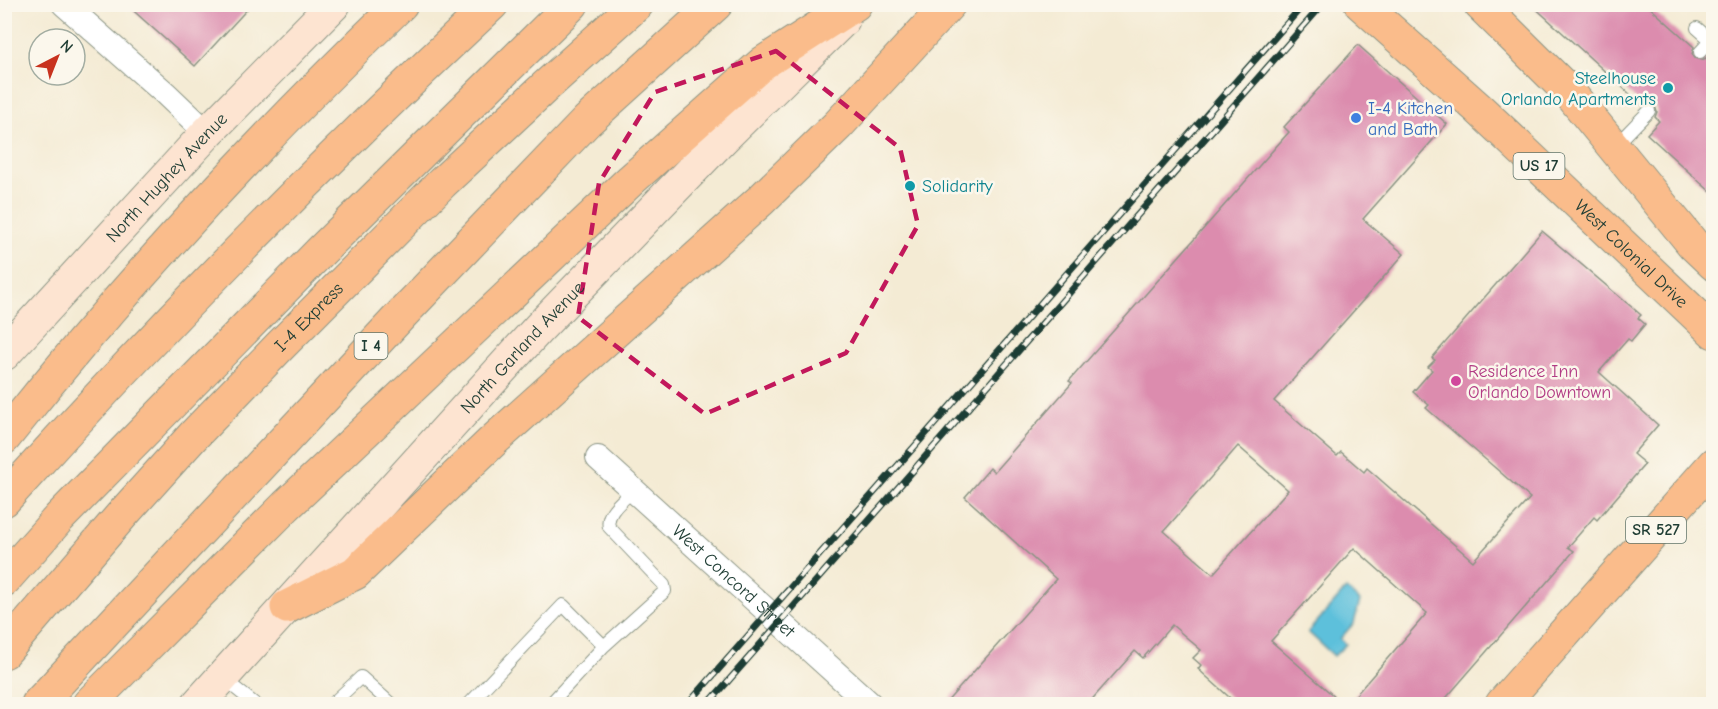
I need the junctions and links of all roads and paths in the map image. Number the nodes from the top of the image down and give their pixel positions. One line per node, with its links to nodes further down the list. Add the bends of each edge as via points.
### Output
1 (64, 4): 16 (street)
2 (334, 4): 16 (street, North Hughey Avenue)
3 (401, 4): 21 (main road, via 186,226)
4 (492, 4): 25 (main road, via 253,237)
5 (572, 4): 26 (main road, via 321,250)
6 (637, 4): 29 (main road, I-4 Express, via 442,183 264,363 121,516)
7 (716, 4): 31 (main road, I 4, via 587,121)
8 (857, 4): 27 (street, North Garland Avenue, via 553,313); 32 (main road, via 763,63 632,180 286,506)
9 (949, 4): 27 (main road, via 838,125 769,192 494,440 355,573)
10 (1361, 4): 19 (main road, West Colonial Drive / US 17, via 1479,109)
11 (1480, 4): 17 (main road, via 1549,70)
12 (1697, 27): 13 (lane)
13 (1712, 42): 14 (lane)
14 (1700, 52)
15 (1649, 111): 17 (lane)
16 (207, 133): 20 (street, North Hughey Avenue)
17 (1614, 147): 18 (main road)
18 (1713, 264)
19 (1713, 332)
20 (4, 354)
21 (4, 438)
22 (598, 458): 24 (street, West Concord Street)
23 (1713, 464): 40 (main road, SR 527)
24 (633, 490): 28 (lane, via 611,513 609,528 664,585 665,591); 39 (street, West Concord Street)
25 (4, 500)
26 (4, 580)
27 (287, 607): 30 (street, North Garland Avenue)
28 (604, 646): 37 (lane, via 563,604); 38 (lane)
29 (4, 652)
30 (223, 678): 33 (street, North Garland Avenue); 34 (lane)
31 (39, 704)
32 (89, 705)
33 (198, 705)
34 (255, 705)
35 (332, 705): 36 (lane, via 361,677)
36 (391, 705)
37 (469, 705)
38 (550, 705)
39 (870, 705)
40 (1502, 705)

